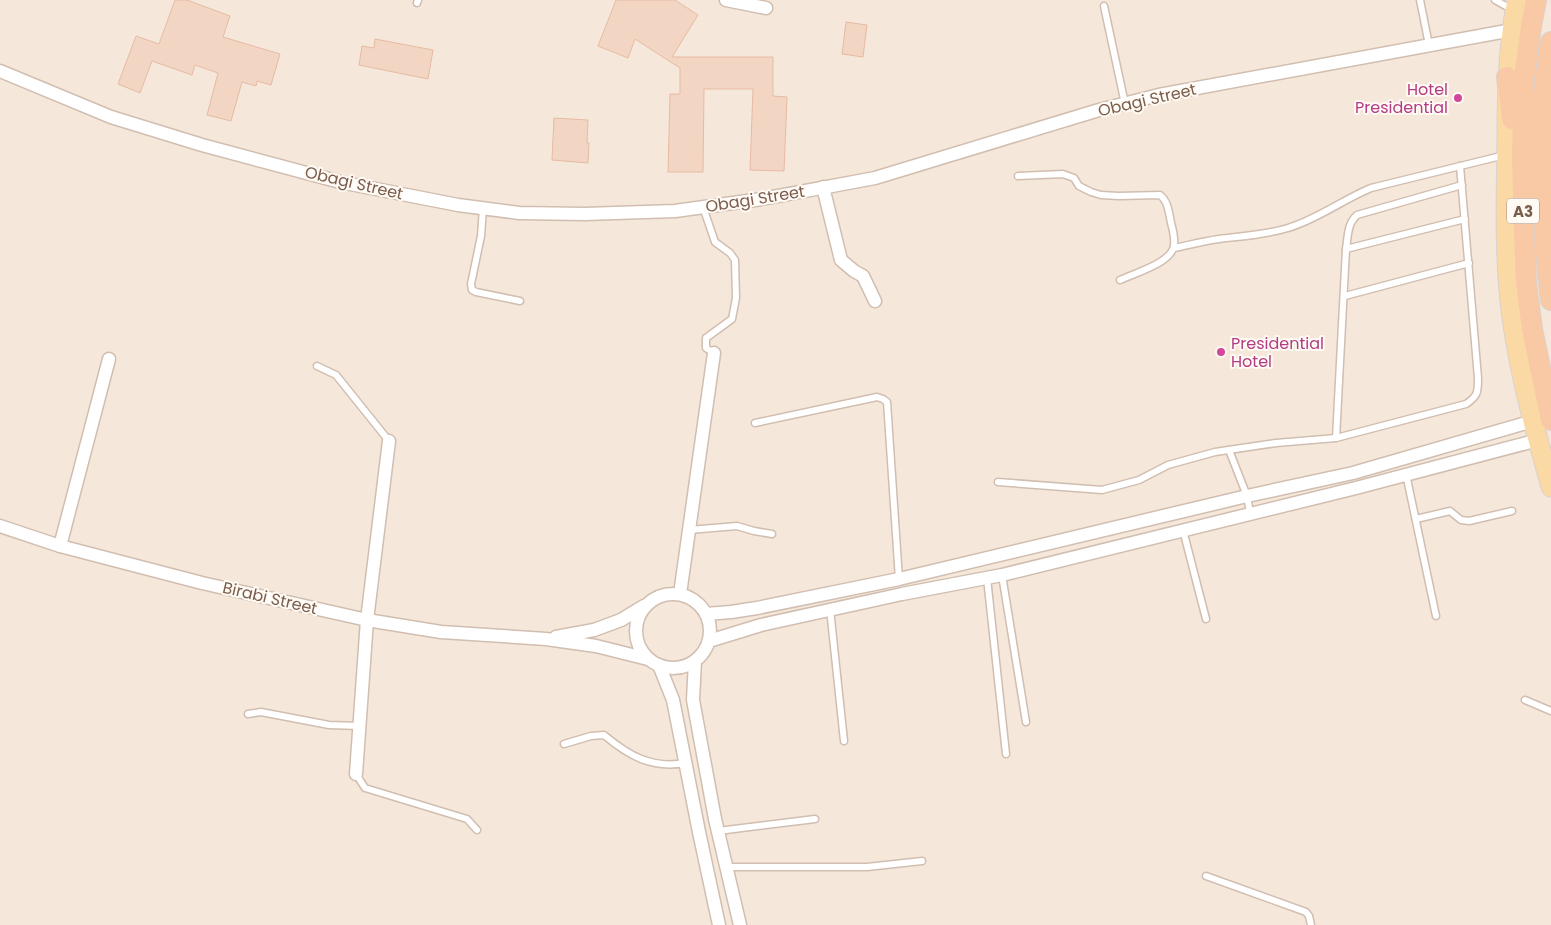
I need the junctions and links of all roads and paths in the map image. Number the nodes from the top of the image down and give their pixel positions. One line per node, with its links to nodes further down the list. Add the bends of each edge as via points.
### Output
1 (726, 0): 7 (street)
2 (1420, 0): 10 (lane)
3 (1495, 0): 6 (lane)
4 (1536, 0): 24 (highway, A3, via 1524,80)
5 (1104, 6): 14 (lane)
6 (1516, 6): 8 (main road)
7 (766, 8)
8 (1512, 30): 10 (street, Obagi Street); 12 (main road)
9 (1551, 42): 15 (highway, A3, via 1542,113)
10 (1429, 45): 14 (street, Obagi Street)
11 (0, 71): 22 (street, Obagi Street, via 110,117 202,145 340,182)
12 (1508, 77): 16 (main road); 24 (highway)
13 (1551, 91): 15 (highway)
14 (1125, 104): 20 (street, Obagi Street, via 875,178)
15 (1542, 141): 30 (highway, A3, via 1541,175)
16 (1506, 155): 17 (lane); 36 (main road, via 1508,272 1513,325 1526,394)
17 (1460, 166): 19 (lane); 25 (lane, via 1371,188 1289,228)
18 (1018, 176): 25 (lane, via 1063,174 1074,178 1079,186 1091,192 1119,196 1160,195 1166,199)
19 (1462, 185): 23 (lane); 26 (lane, via 1357,215 1349,228)
20 (823, 187): 21 (street, Obagi Street); 32 (street, via 841,260 864,276)
21 (703, 207): 22 (street, Obagi Street, via 584,214 519,213); 33 (lane, via 716,242 735,260 736,298 732,319 706,338 706,348)
22 (483, 208): 31 (lane, via 472,290)
23 (1465, 219): 26 (lane); 27 (lane)
24 (1524, 232): 36 (highway, A3, via 1526,282)
25 (1174, 248): 28 (lane, via 1161,262)
26 (1346, 249): 29 (lane)
27 (1469, 262): 29 (lane); 38 (lane, via 1478,378 1474,399 1466,404)
28 (1120, 280)
29 (1345, 296): 38 (lane)
30 (1551, 300)
31 (520, 301)
32 (875, 301)
33 (714, 353): 52 (street)
34 (109, 359): 55 (street)
35 (317, 366): 40 (lane, via 336,375)
36 (1542, 421): 39 (main road); 42 (street)
37 (756, 423): 58 (lane, via 877,397 887,402)
38 (1336, 438): 41 (lane)
39 (1538, 440): 43 (street); 45 (main road)
40 (389, 441): 65 (street)
41 (1230, 450): 44 (lane, via 1168,465 1139,480 1102,490); 47 (lane)
42 (1352, 473): 46 (street); 47 (street)
43 (1406, 474): 46 (street); 50 (lane)
44 (998, 482)
45 (1551, 487)
46 (1356, 488): 49 (street)
47 (1248, 496): 49 (lane); 58 (street)
48 (1512, 511): 50 (lane, via 1469,521 1461,520 1450,511)
49 (1250, 513): 53 (street)
50 (1416, 519): 63 (lane)
51 (0, 526): 55 (street, Birabi Street)
52 (689, 530): 54 (lane, via 737,526); 59 (street)
53 (1183, 530): 56 (street); 64 (lane)
54 (772, 534)
55 (60, 546): 65 (street, Birabi Street, via 202,583)
56 (1002, 575): 57 (street); 73 (lane)
57 (987, 578): 61 (street); 77 (lane)
58 (899, 579): 62 (street, via 740,611)
59 (680, 594): 60 (street, via 668,594); 62 (street, via 695,601)
60 (646, 604): 66 (street, via 621,620 594,630); 69 (street, via 639,614 636,638 640,650)
61 (830, 609): 67 (street); 75 (lane)
62 (706, 614): 67 (street)
63 (1436, 616)
64 (1206, 619)
65 (367, 620): 66 (street, Birabi Street, via 441,632); 74 (street)
66 (546, 639): 69 (street, via 596,646)
67 (709, 641): 68 (street)
68 (695, 661): 69 (street, via 671,668); 82 (street, via 693,700)
69 (654, 662): 78 (street, via 673,700)
70 (1525, 700): 71 (lane)
71 (1551, 710)
72 (248, 714): 74 (lane, via 261,712 329,725)
73 (1026, 722)
74 (360, 726): 79 (street)
75 (844, 741)
76 (564, 744): 78 (lane, via 604,735 631,755 656,764 672,766)
77 (1006, 754)
78 (685, 763): 86 (street)
79 (356, 774): 81 (lane, via 365,788 467,818)
80 (815, 818): 82 (lane)
81 (477, 830)
82 (718, 831): 84 (street)
83 (922, 861): 84 (lane, via 867,867)
84 (727, 867): 87 (street)
85 (1206, 876): 88 (lane, via 1306,912)
86 (719, 925)
87 (740, 925)
88 (1311, 925)

